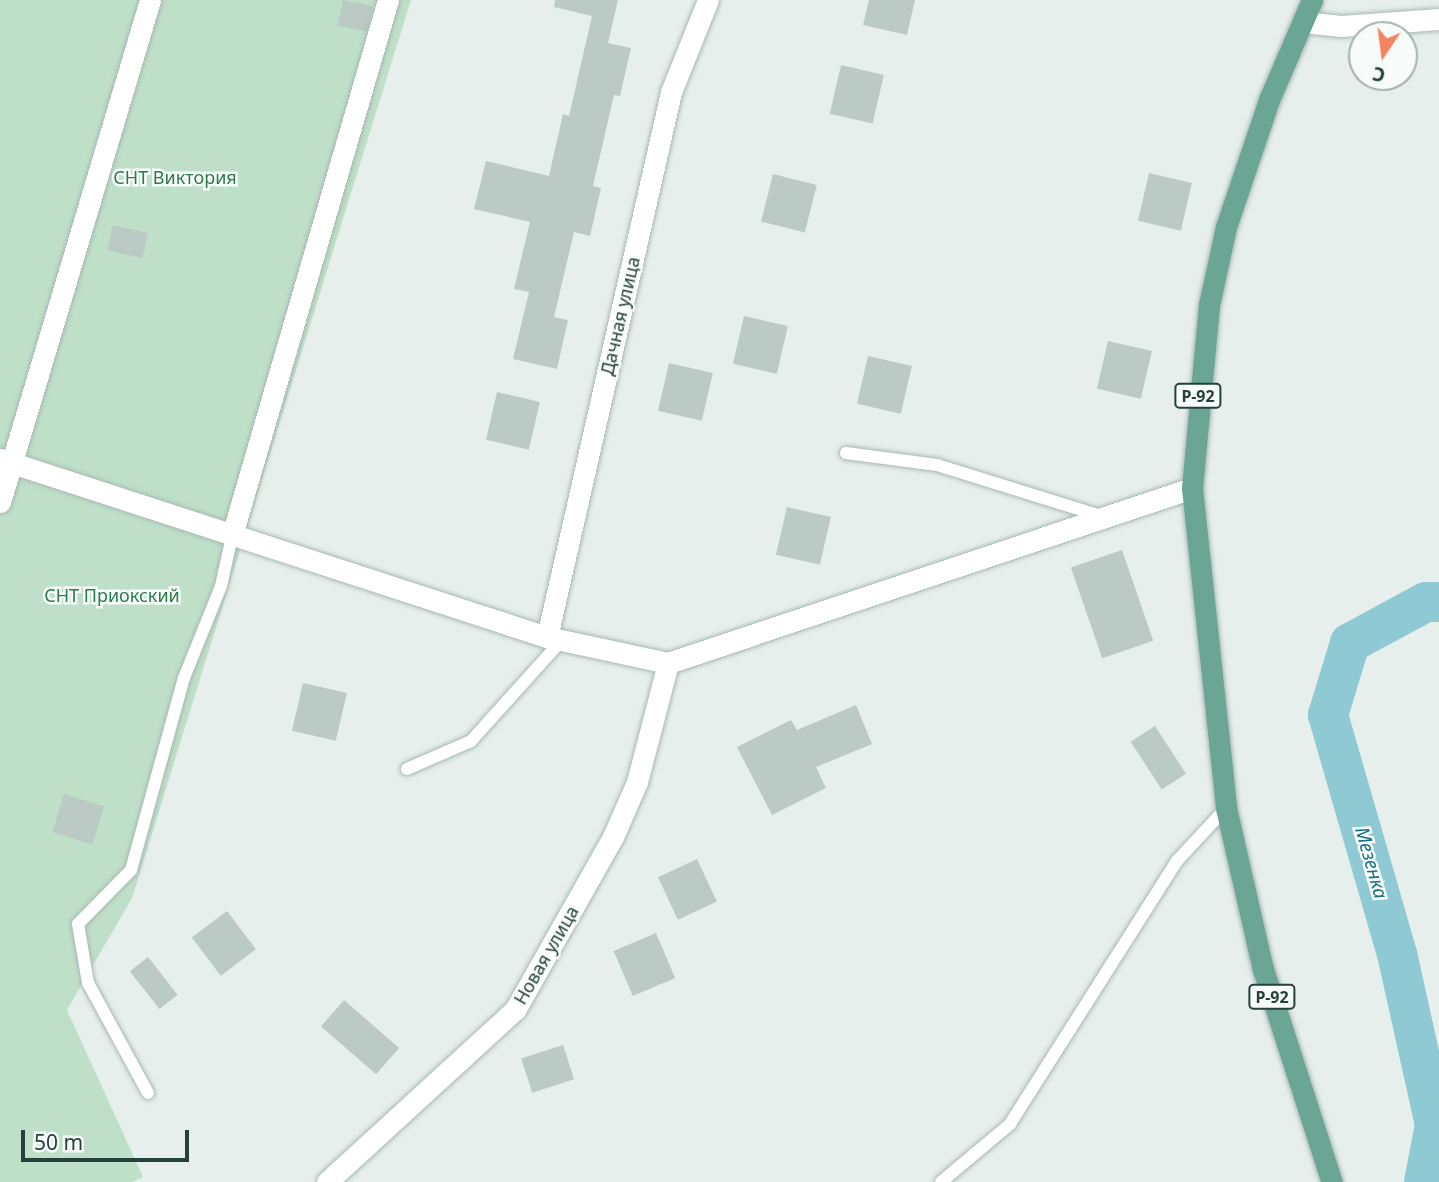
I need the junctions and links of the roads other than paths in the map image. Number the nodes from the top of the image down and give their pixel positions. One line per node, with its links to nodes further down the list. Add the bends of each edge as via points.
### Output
1 (150, 0): 8 (street)
2 (388, 0): 12 (street)
3 (708, 0): 13 (street, Дачная улица, via 671,92)
4 (1312, 0): 6 (main road, Р-92)
5 (1439, 19): 6 (street, via 1341,26)
6 (1303, 22): 9 (main road, Р-92, via 1269,100 1226,227 1207,317)
7 (846, 453): 11 (lane, via 937,465)
8 (7, 461): 10 (street); 12 (street)
9 (1192, 488): 11 (street); 16 (main road, Р-92)
10 (0, 502)
11 (1111, 519): 14 (street)
12 (233, 532): 13 (street); 17 (lane, via 221,586 184,678 131,870 78,924 88,983)
13 (554, 639): 14 (street); 15 (lane, via 471,741)
14 (668, 663): 18 (street, Новая улица, via 637,782 613,837 516,1010)
15 (407, 769)
16 (1226, 808): 19 (lane, via 1177,861 1010,1124); 20 (main road, Р-92, via 1263,969)
17 (148, 1093)
18 (327, 1182)
19 (942, 1182)
20 (1332, 1182)

